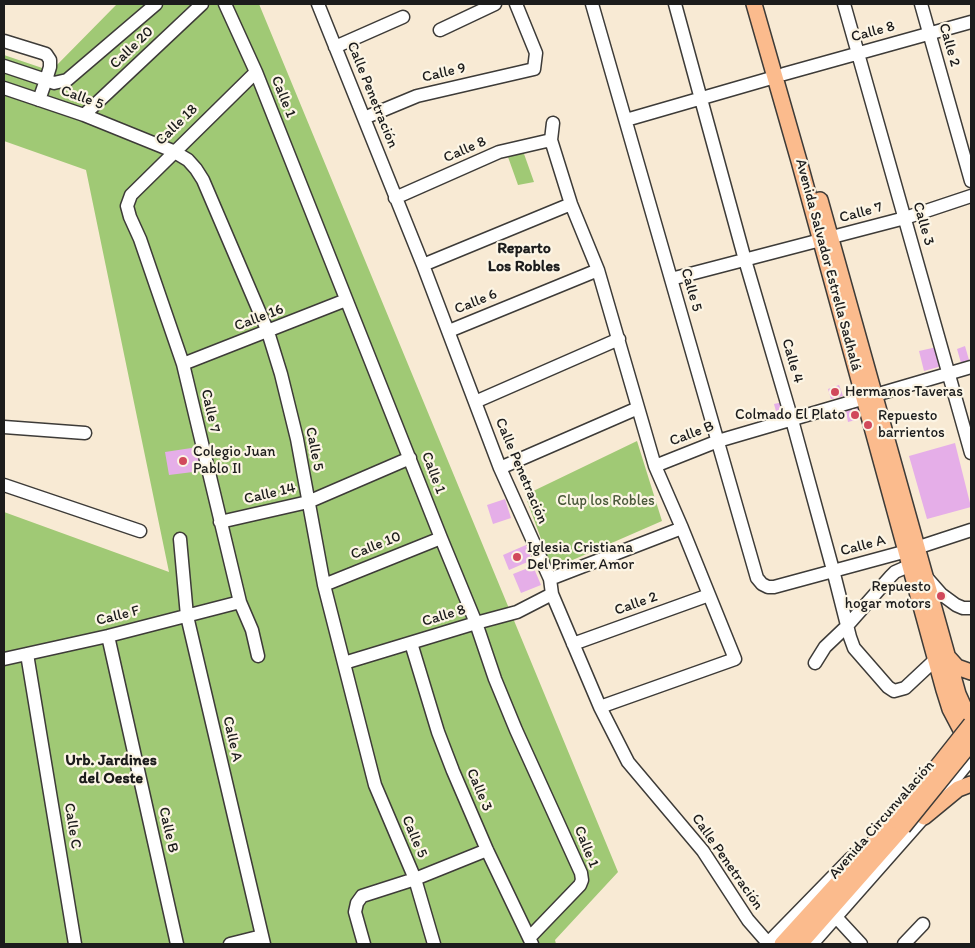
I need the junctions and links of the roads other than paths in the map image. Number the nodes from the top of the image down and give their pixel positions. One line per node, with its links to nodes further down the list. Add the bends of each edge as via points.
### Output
1 (156, 4): 23 (street, via 67,80 54,83)
2 (202, 4): 27 (street, Calle 20)
3 (225, 4): 21 (street, Calle 1)
4 (318, 4): 18 (street, Calle Penetración)
5 (495, 4): 15 (street)
6 (516, 4): 28 (street, Calle 9, via 536,53 534,69 417,96)
7 (592, 4): 29 (street, Calle 5)
8 (675, 4): 25 (street, Calle 4)
9 (754, 4): 22 (main road, Avenida Salvador Estrella Sadhalá)
10 (764, 4): 22 (main road, Avenida Salvador Estrella Sadhalá)
11 (844, 4): 19 (street, Calle 3)
12 (921, 4): 16 (street, Calle 2)
13 (403, 17): 18 (street)
14 (971, 22): 16 (street, Calle 8)
15 (440, 30)
16 (929, 34): 19 (street, Calle 8); 33 (street, Calle 2)
17 (4, 41): 23 (street, via 46,54 50,60)
18 (335, 47): 28 (street, Calle Penetración)
19 (858, 52): 22 (street, Calle 8); 38 (street, Calle 3)
20 (4, 66): 23 (street)
21 (256, 72): 32 (street, Calle 18); 44 (street, Calle 1)
22 (779, 75): 25 (street, Calle 8); 39 (main road, Avenida Salvador Estrella Sadhalá)
23 (46, 80): 26 (street)
24 (4, 88): 26 (street, Calle 5)
25 (701, 98): 29 (street, Calle 8); 40 (street, Calle 4)
26 (39, 100): 27 (street, Calle 5)
27 (84, 116): 32 (street, Calle 5)
28 (364, 118): 35 (street, Calle Penetración)
29 (626, 120): 43 (street, Calle 5)
30 (553, 123): 31 (street)
31 (550, 140): 35 (street, Calle 8, via 499,152); 36 (street)
32 (173, 151): 37 (street, Calle 18, via 130,195); 46 (street, Calle 5, via 188,160 203,180)
33 (971, 181)
34 (971, 196): 38 (street, Calle 7)
35 (395, 198): 41 (street, Calle Penetración)
36 (571, 204): 41 (street); 42 (street)
37 (127, 206): 48 (street, Calle 7)
38 (904, 218): 39 (street, Calle 7); 50 (street, Calle 3)
39 (826, 239): 40 (street, Calle 7); 51 (main road, Avenida Salvador Estrella Sadhalá)
40 (746, 260): 43 (street, Calle 7); 54 (street, Calle 4)
41 (423, 265): 45 (street, Calle Penetración)
42 (598, 270): 45 (street, Calle 6); 47 (street)
43 (671, 279): 57 (street, Calle 5)
44 (346, 300): 46 (street, Calle 16); 59 (street, Calle 1)
45 (449, 331): 52 (street, Calle Penetración)
46 (268, 332): 48 (street, Calle 16); 63 (street, Calle 5, via 297,439)
47 (619, 339): 52 (street); 53 (street)
48 (183, 364): 64 (street, Calle 7)
49 (971, 367): 50 (street, Calle B)
50 (949, 373): 51 (street, Calle B); 58 (street, Calle 3)
51 (869, 396): 54 (street, Calle B); 70 (main road, Avenida Salvador Estrella Sadhalá)
52 (475, 402): 61 (street, Calle Penetración)
53 (638, 408): 60 (street); 61 (street)
54 (792, 420): 57 (street, Calle B); 71 (street, Calle 4)
55 (4, 427): 56 (street)
56 (85, 433)
57 (718, 441): 60 (street, Calle B); 74 (street, Calle 5, via 754,570)
58 (971, 453)
59 (410, 458): 63 (street, Calle 14); 68 (street, Calle 1)
60 (655, 466): 65 (street)
61 (500, 468): 73 (street, Calle Penetración)
62 (4, 485): 67 (street)
63 (308, 502): 64 (street, Calle 14); 75 (street, Calle 5)
64 (220, 522): 78 (street, Calle 7)
65 (682, 528): 73 (street); 77 (street)
66 (971, 530): 70 (street, Calle A)
67 (140, 531)
68 (441, 538): 75 (street, Calle 10); 81 (street, Calle 1)
69 (180, 539): 80 (street, Calle A)
70 (912, 555): 71 (street, Calle A); 72 (main road, Avenida Salvador Estrella Sadhalá); 82 (street); 88 (main road, Avenida Salvador Estrella Sadhalá)
71 (834, 570): 74 (street, Calle A, via 774,587); 82 (street, Calle 4)
72 (925, 576): 79 (street, via 950,601 963,608); 88 (main road, Avenida Salvador Estrella Sadhalá)
73 (550, 579): 76 (street, Calle Penetración)
74 (762, 584)
75 (324, 585): 90 (street, Calle 5)
76 (552, 594): 81 (street, Calle 8, via 517,612); 85 (street, Calle Penetración)
77 (709, 595): 85 (street, Calle 2); 93 (street, via 735,659)
78 (240, 602): 80 (street, Calle F); 87 (street, Calle 7, via 252,630)
79 (971, 608)
80 (187, 616): 83 (street, Calle F); 104 (street, Calle A)
81 (476, 623): 84 (street, Calle 8); 105 (street, Calle 1, via 516,730 581,873 580,885)
82 (846, 627): 88 (street, Calle 4, via 854,648 894,691 905,688); 91 (street, via 825,647)
83 (108, 636): 86 (street, Calle F); 107 (street, Calle B)
84 (411, 643): 90 (street, Calle 8); 100 (street, Calle 3, via 438,732)
85 (573, 644): 93 (street, Calle Penetración)
86 (27, 654): 89 (street, Calle F); 106 (street, Calle C)
87 (258, 656)
88 (942, 657): 92 (main road); 94 (main road, Avenida Salvador Estrella Sadhalá, via 950,709)
89 (4, 659)
90 (344, 663): 101 (street, Calle 5, via 375,785)
91 (816, 663)
92 (971, 672)
93 (600, 707): 111 (street, Calle Penetración, via 628,762 703,851 748,920)
94 (968, 721): 95 (main road, Avenida Salvador Estrella Sadhalá); 99 (main road, Avenida Circunvalación, bridge); 111 (street, Avenida Circunvalación, via 869,840)
95 (971, 744): 99 (main road, Avenida Circunvalación, bridge)
96 (971, 759): 98 (street, Avenida Circunvalación)
97 (971, 784): 98 (main road, via 946,797)
98 (924, 818): 102 (street, Avenida Circunvalación)
99 (899, 823): 111 (main road, Avenida Circunvalación); 112 (main road, Avenida Circunvalación)
100 (487, 850): 101 (street); 105 (street, Calle 3)
101 (414, 879): 109 (street, via 362,896 356,912); 110 (street, Calle 5)
102 (836, 917): 113 (street, Avenida Circunvalación); 114 (street)
103 (923, 924): 115 (street)
104 (263, 940): 108 (street)
105 (531, 941)
106 (75, 944)
107 (177, 944)
108 (230, 944)
109 (364, 944)
110 (434, 944)
111 (772, 944)
112 (800, 944)
113 (812, 944)
114 (861, 944)
115 (904, 944)

